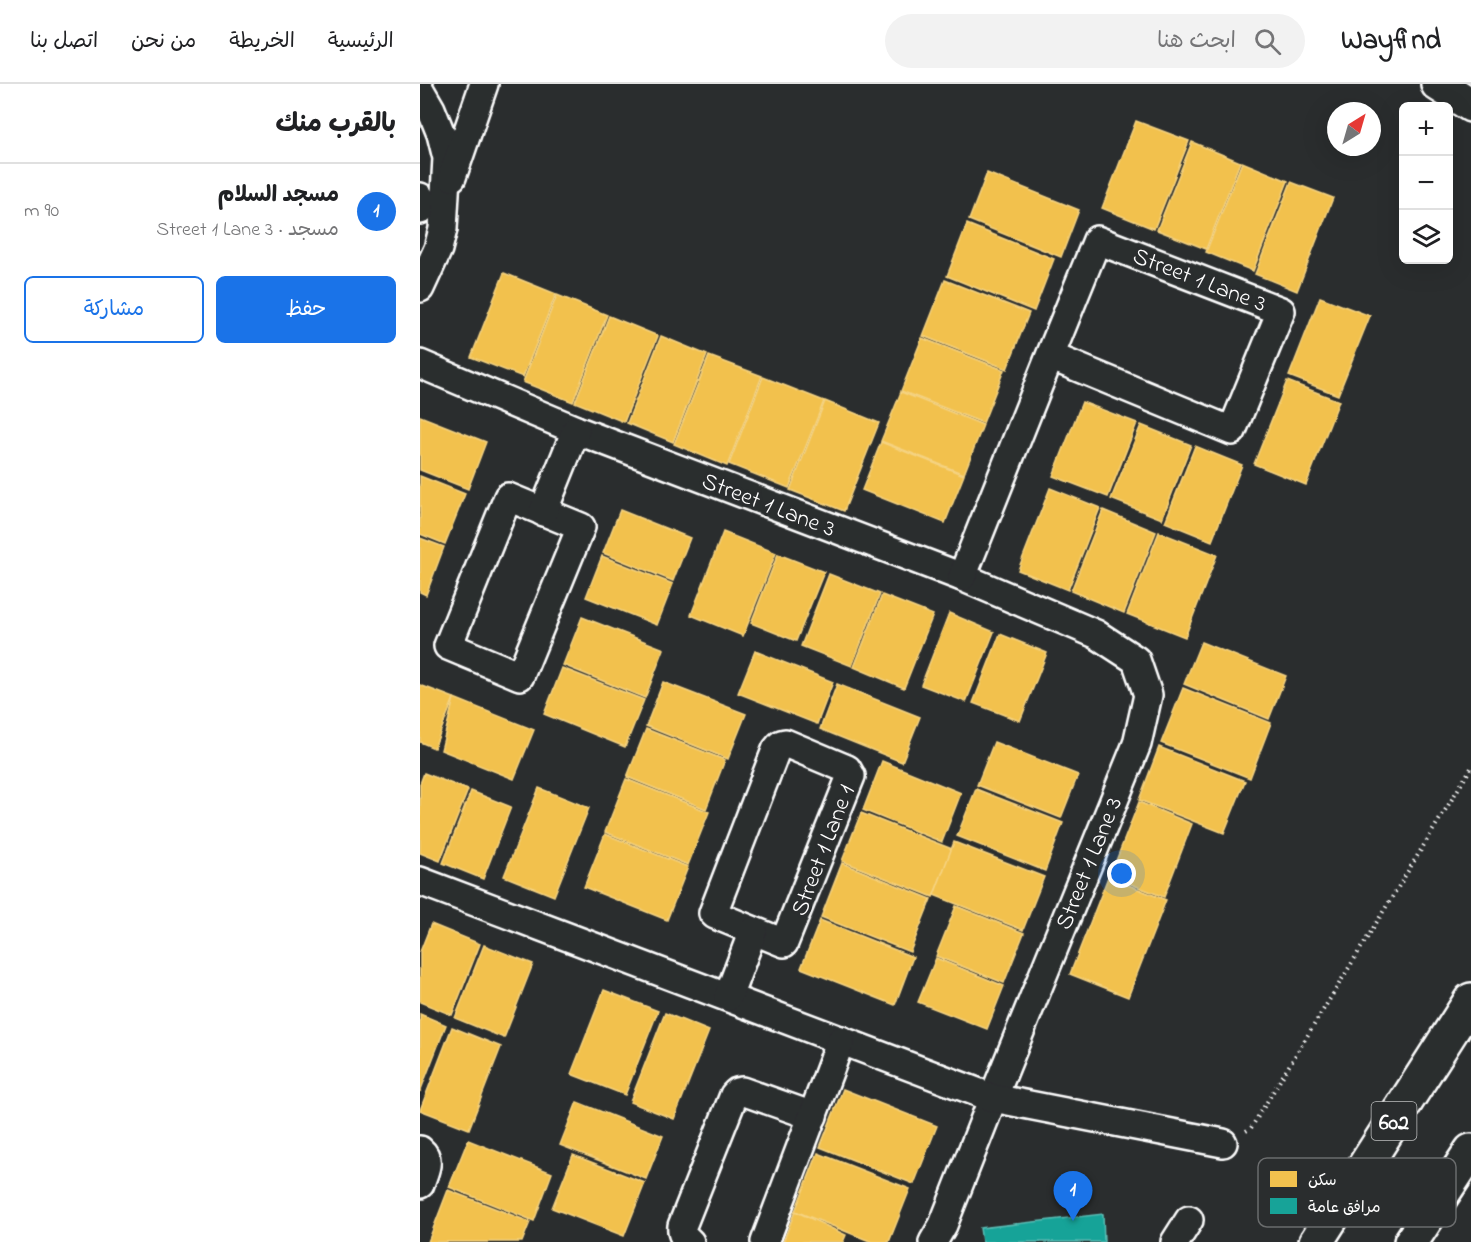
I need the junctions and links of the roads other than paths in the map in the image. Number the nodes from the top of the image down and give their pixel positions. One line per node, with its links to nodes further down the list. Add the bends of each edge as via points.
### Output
1 (484, 84): 5 (street)
2 (1438, 84): 4 (main road)
3 (420, 90): 5 (street, via 441,134 447,158)
4 (1471, 105)
5 (433, 196): 6 (street); 7 (street, via 443,229)
6 (420, 210)
7 (420, 288)
8 (1050, 356): 8 (street, Street 1 Lane 3, via 1097,240 1281,311 1232,431); 12 (street, Street 1 Lane 3)
9 (420, 364): 10 (street, Street 1 Lane 3)
10 (576, 430): 11 (street); 12 (street, Street 1 Lane 3)
11 (543, 512): 11 (street, via 581,527 520,676 448,646 508,497)
12 (962, 578): 18 (street, Street 1 Lane 3, via 1096,634 1136,660 1148,695 1137,744)
13 (420, 880): 15 (street)
14 (753, 931): 14 (street, Street 1 Lane 1, via 713,913 776,750 785,743 847,769 851,778 786,941); 15 (street)
15 (728, 997): 17 (street)
16 (1471, 1000): 23 (main road, 602)
17 (841, 1041): 18 (street); 19 (street)
18 (993, 1098): 20 (street); 30 (street, Street 1 Lane 3)
19 (813, 1116): 28 (street, via 742,1091 734,1095 682,1226 683,1236); 29 (street)
20 (1223, 1143)
21 (420, 1150): 25 (street, via 427,1161)
22 (1471, 1151): 24 (main road)
23 (1370, 1158)
24 (1456, 1174)
25 (420, 1184)
26 (1326, 1227): 31 (main road, 602)
27 (1421, 1227): 32 (main road)
28 (690, 1242)
29 (765, 1242)
30 (933, 1242)
31 (1316, 1242)
32 (1411, 1242)

